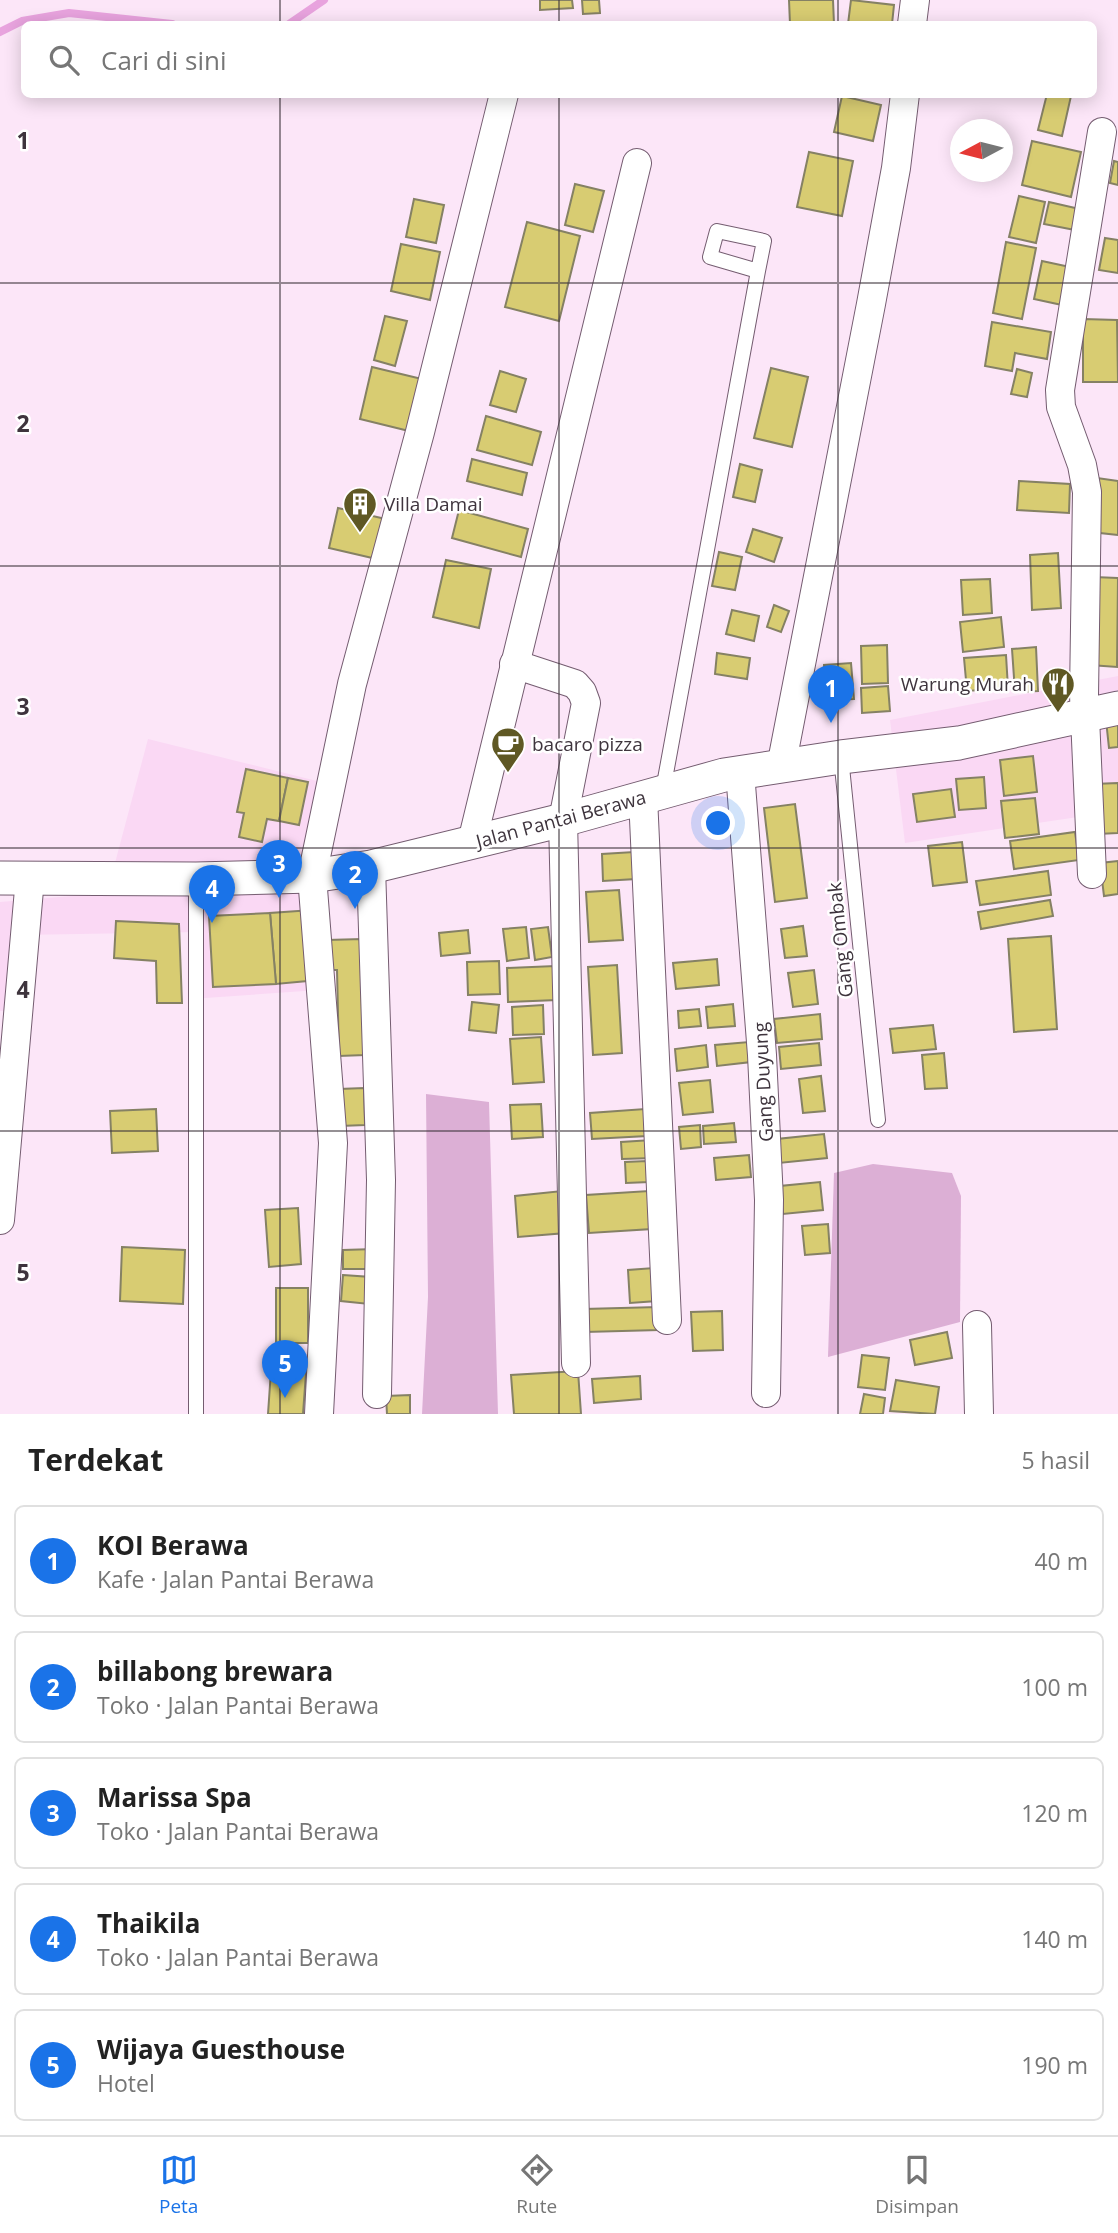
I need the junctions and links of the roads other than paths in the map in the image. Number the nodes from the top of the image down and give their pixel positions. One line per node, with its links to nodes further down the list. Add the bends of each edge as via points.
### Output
1 (915, 0): 2 (street)
2 (912, 21)
3 (503, 98): 19 (street, via 352,684)
4 (905, 98): 12 (street, via 896,168)
5 (1102, 132): 10 (street, via 1060,390 1087,492)
6 (638, 163): 8 (street)
7 (758, 271): 14 (lane)
8 (514, 664): 15 (street, via 575,684 586,703); 16 (street)
9 (1118, 708): 10 (street, Jalan Pantai Berawa)
10 (1085, 715): 11 (street, Jalan Pantai Berawa, via 960,743); 18 (street)
11 (841, 757): 12 (street, Jalan Pantai Berawa); 22 (lane, Gang Ombak)
12 (781, 767): 13 (street, Jalan Pantai Berawa)
13 (740, 772): 14 (street, Jalan Pantai Berawa); 27 (street, Gang Duyung, via 769,1200)
14 (653, 794): 15 (street, Jalan Pantai Berawa); 24 (street)
15 (563, 820): 16 (street, Jalan Pantai Berawa); 26 (street)
16 (472, 842): 17 (street, Jalan Pantai Berawa)
17 (371, 867): 19 (street, Jalan Pantai Berawa); 28 (street, via 381,1180)
18 (1091, 874)
19 (312, 876): 21 (street, Jalan Pantai Berawa); 30 (street, via 333,1143)
20 (15, 878): 21 (street, Jalan Pantai Berawa); 23 (street)
21 (196, 879): 29 (lane)
22 (878, 1120)
23 (0, 1220)
24 (667, 1320)
25 (977, 1325): 31 (street)
26 (576, 1363)
27 (766, 1393)
28 (377, 1394)
29 (196, 1414)
30 (319, 1414)
31 (979, 1414)

